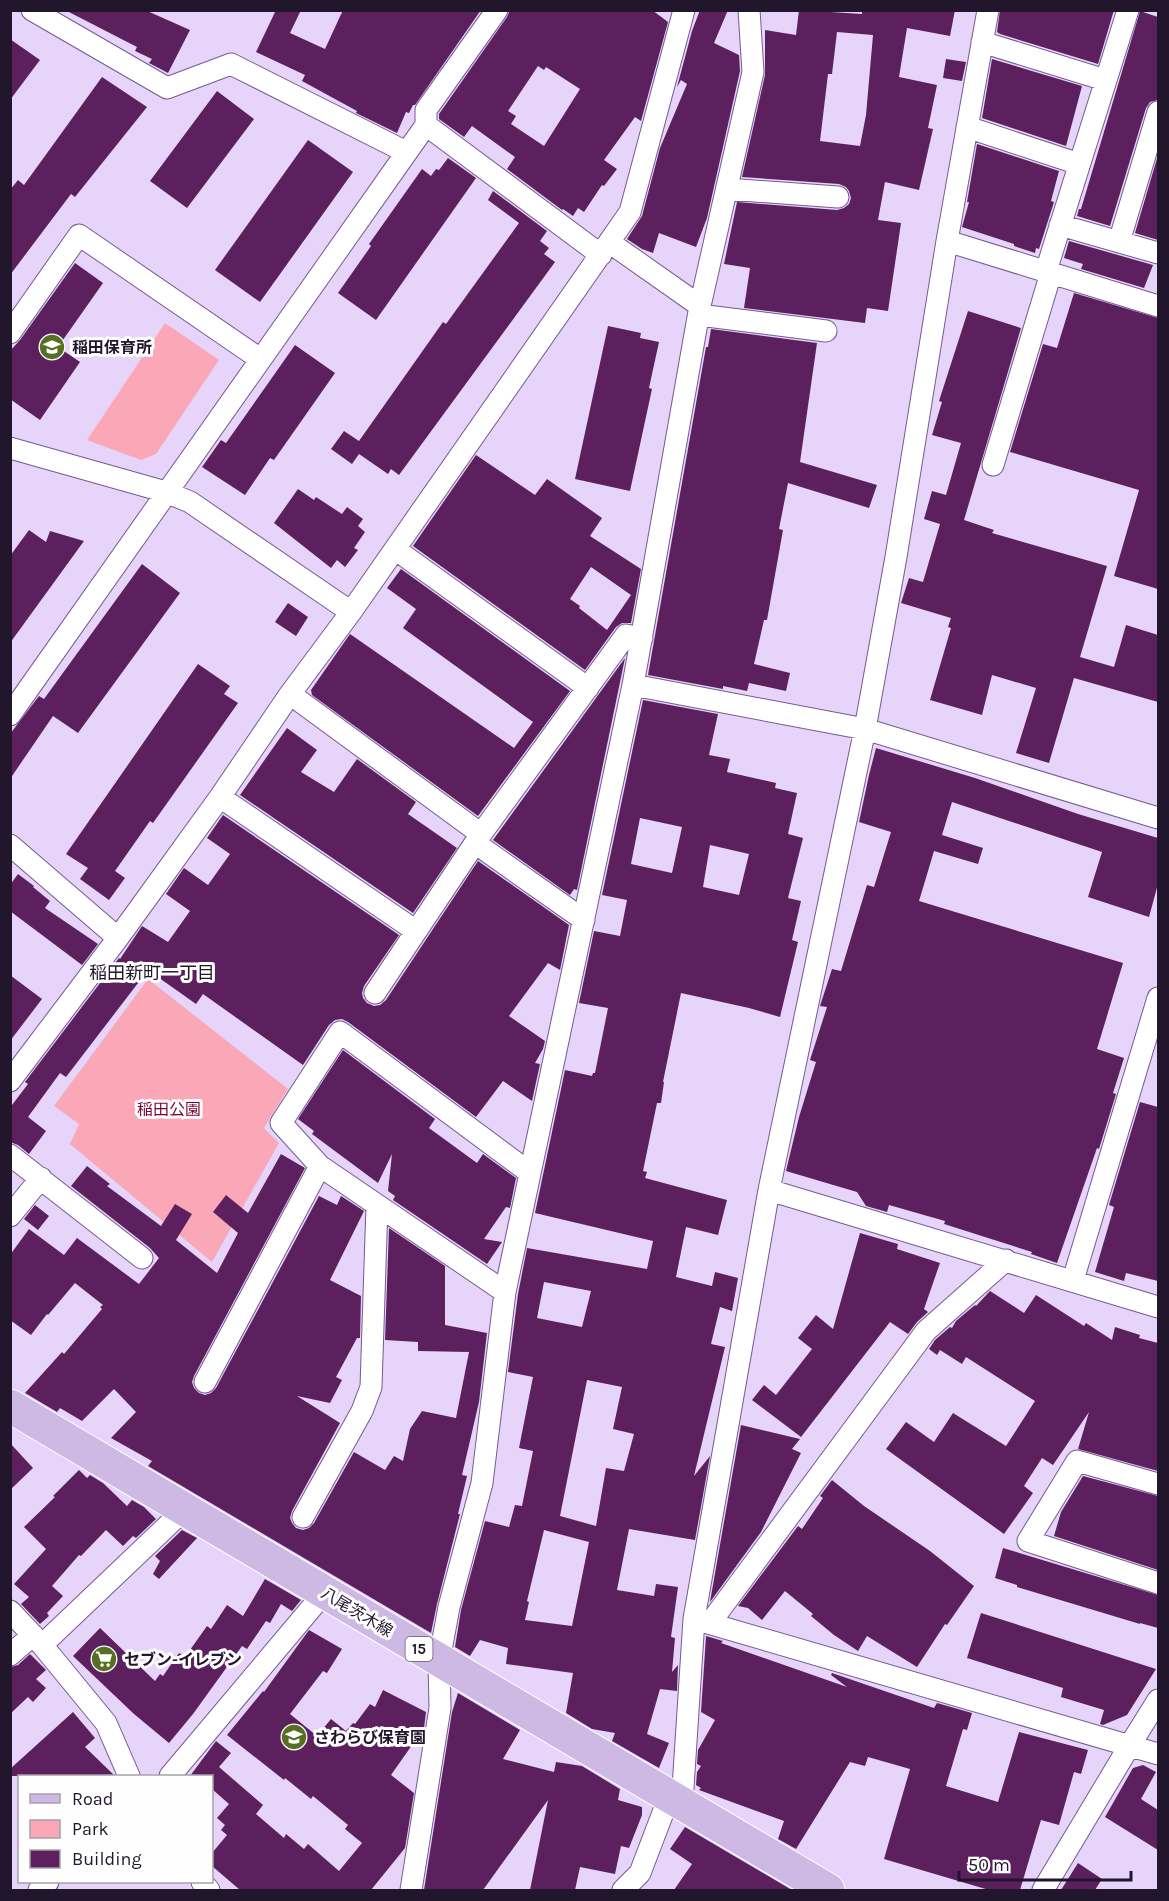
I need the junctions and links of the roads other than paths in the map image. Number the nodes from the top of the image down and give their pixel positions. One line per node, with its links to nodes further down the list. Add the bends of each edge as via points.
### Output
1 (32, 10): 12 (street, via 167,88 231,64)
2 (497, 10): 10 (street, via 426,110)
3 (684, 10): 19 (street, via 630,212)
4 (749, 10): 14 (street, via 753,72)
5 (988, 10): 7 (street)
6 (1128, 10): 8 (street)
7 (982, 42): 8 (street); 11 (street)
8 (1105, 80): 13 (street)
9 (1158, 112): 18 (street)
10 (426, 125): 12 (street); 19 (street)
11 (966, 127): 13 (street); 17 (street)
12 (406, 152): 26 (street)
13 (1079, 164): 16 (street)
14 (727, 189): 15 (street); 23 (street)
15 (838, 197)
16 (1060, 225): 18 (street); 21 (street)
17 (946, 241): 21 (street); 37 (street, via 897,557)
18 (1119, 242): 20 (street)
19 (605, 248): 23 (street); 30 (street)
20 (1158, 253)
21 (1048, 272): 22 (street); 28 (street)
22 (1158, 304)
23 (700, 311): 24 (street); 32 (street)
24 (826, 331)
25 (10, 333): 26 (street, via 79,235)
26 (260, 359): 29 (street)
27 (10, 448): 29 (street)
28 (993, 465)
29 (166, 492): 31 (street, via 190,502); 36 (street)
30 (395, 549): 31 (street); 34 (street)
31 (351, 612): 35 (street)
32 (642, 638): 33 (street); 34 (street, via 626,636)
33 (633, 685): 37 (street); 42 (street)
34 (588, 688): 40 (street)
35 (290, 694): 38 (street); 40 (street)
36 (10, 715)
37 (864, 729): 39 (street); 52 (street)
38 (220, 797): 43 (street); 44 (street)
39 (1158, 818)
40 (478, 839): 42 (street); 43 (street)
41 (10, 845): 44 (street)
42 (584, 920): 50 (street)
43 (416, 931): 45 (street)
44 (118, 938): 47 (street)
45 (375, 993)
46 (1158, 998): 57 (street)
47 (10, 1081)
48 (10, 1155): 51 (street)
49 (320, 1166): 50 (street, via 281,1123 340,1032); 53 (street); 60 (street)
50 (531, 1173): 58 (street)
51 (41, 1178): 54 (street); 55 (street)
52 (769, 1190): 56 (street); 68 (street)
53 (376, 1205): 58 (street); 64 (street, via 371,1387 362,1411)
54 (10, 1216)
55 (142, 1258)
56 (1006, 1260): 57 (street); 68 (street, via 926,1331)
57 (1073, 1280): 59 (street)
58 (505, 1292): 71 (street, via 482,1483)
59 (1158, 1306)
60 (205, 1382)
61 (10, 1406): 63 (main road, 八尾茨木線 / 15)
62 (1158, 1484): 65 (street, via 1077,1461 1028,1541)
63 (184, 1510): 66 (main road, 八尾茨木線 / 15); 69 (street)
64 (303, 1517)
65 (1158, 1583)
66 (324, 1593): 71 (main road, 八尾茨木線 / 15); 76 (street)
67 (10, 1611): 69 (street)
68 (702, 1621): 73 (street); 77 (street)
69 (37, 1640): 70 (street); 75 (street, via 106,1723)
70 (10, 1655)
71 (439, 1661): 77 (main road, 八尾茨木線 / 15); 78 (street, via 440,1708)
72 (1158, 1700): 73 (street)
73 (1130, 1745): 74 (street); 81 (street)
74 (1158, 1754)
75 (129, 1775)
76 (171, 1775)
77 (675, 1800): 79 (street, via 640,1873); 80 (main road, 八尾茨木線 / 15)
78 (411, 1890)
79 (623, 1890)
80 (828, 1890)
81 (1043, 1890)

